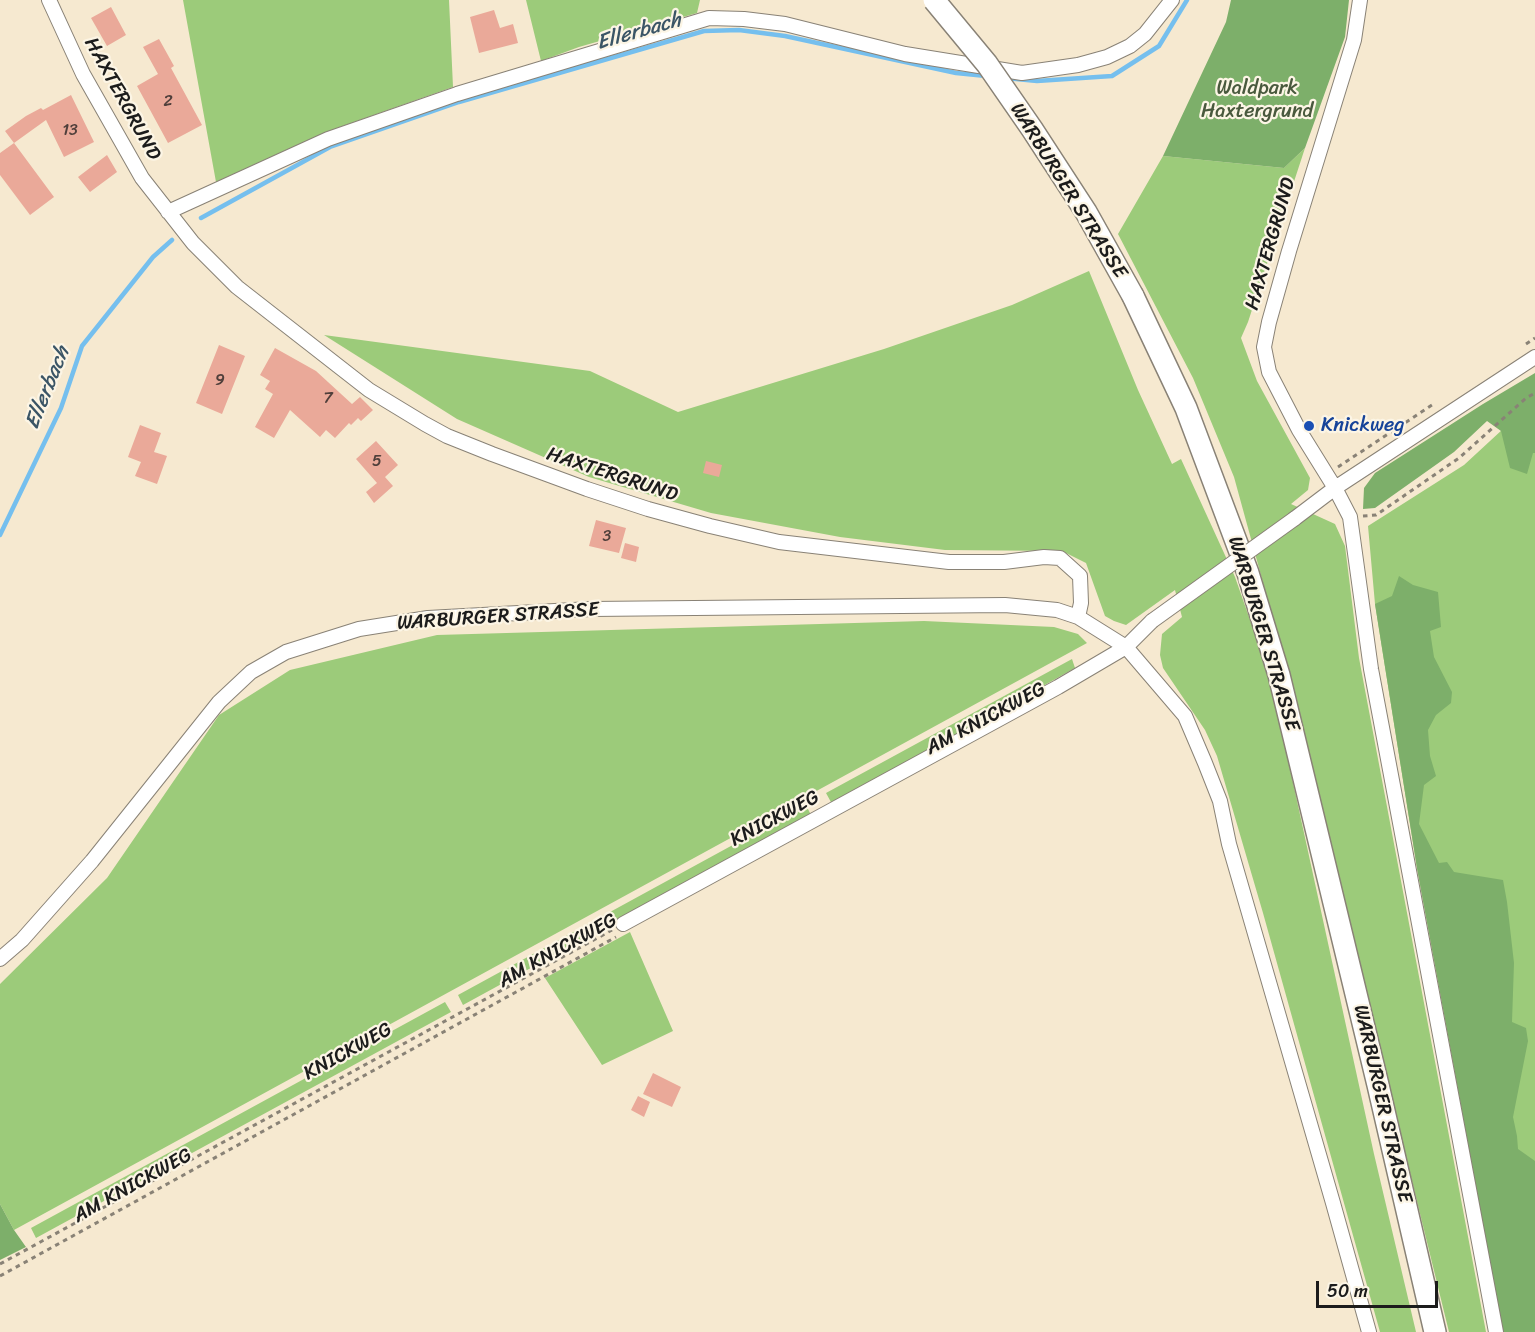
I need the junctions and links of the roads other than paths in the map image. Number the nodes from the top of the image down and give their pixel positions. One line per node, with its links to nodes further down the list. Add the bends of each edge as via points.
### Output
1 (49, 0): 5 (street, HAXTERGRUND, via 83,74 142,178)
2 (934, 0): 13 (main road, WARBURGER STRASSE, bridge, via 987,64 1086,212 1133,296 1186,408 1248,573 1279,675)
3 (1172, 0): 5 (street, via 1130,46 1078,65 1022,73 905,54 785,24 710,18 457,94 328,139)
4 (1360, 0): 7 (street, HAXTERGRUND, via 1354,40 1288,251 1263,347 1269,372)
5 (168, 212): 8 (street, HAXTERGRUND, via 237,287 369,390 447,436 597,493 779,542 949,562 1060,558 1080,576)
6 (1535, 357): 7 (street, KNICKWEG)
7 (1335, 488): 9 (street, KNICKWEG, bridge, via 1152,621); 14 (street, HAXTERGRUND, via 1350,517 1371,669)
8 (1078, 617): 9 (street, WARBURGER STRASSE); 11 (street, WARBURGER STRASSE, via 1057,610 1005,605 591,609 428,618 359,629 286,652 251,672 219,702 92,861 22,940)
9 (1126, 647): 10 (street, KNICKWEG); 12 (street, WARBURGER STRASSE, via 1185,716 1220,801)
10 (622, 924)
11 (0, 959)
12 (1369, 1332)
13 (1435, 1332)
14 (1496, 1332)

